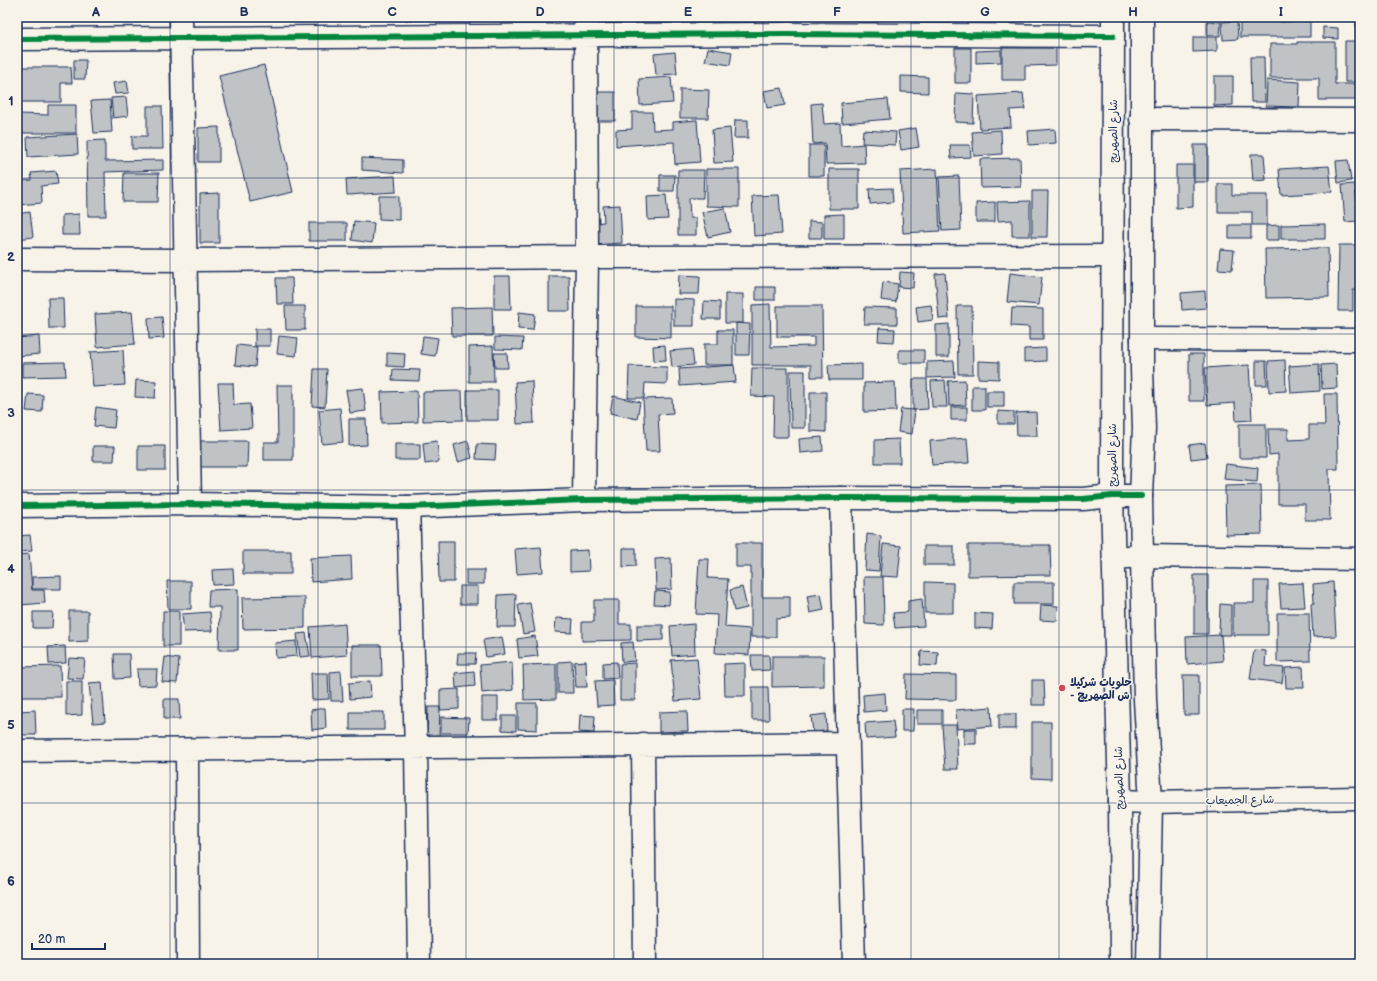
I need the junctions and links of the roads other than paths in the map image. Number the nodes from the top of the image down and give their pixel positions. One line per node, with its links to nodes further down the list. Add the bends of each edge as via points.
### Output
1 (1142, 17): 6 (street)
2 (586, 26): 3 (street, via 800,34); 4 (street); 9 (street)
3 (1113, 26): 8 (street, شارع الصهريج)
4 (181, 27): 5 (street); 11 (street)
5 (17, 39)
6 (1141, 119): 7 (street); 12 (street)
7 (1360, 120)
8 (1113, 256): 9 (street); 14 (street, شارع الصهريج)
9 (587, 257): 11 (street); 17 (street)
10 (17, 259): 11 (street)
11 (186, 260): 18 (street)
12 (1142, 339): 13 (street); 15 (street, via 1144,428)
13 (1360, 340)
14 (1112, 496): 15 (street); 16 (street, via 1083,499); 22 (street, شارع الصهريج)
15 (1141, 496): 21 (street)
16 (841, 498): 17 (street); 24 (street)
17 (584, 500): 20 (street)
18 (190, 504): 19 (street); 20 (street)
19 (17, 506)
20 (408, 506): 26 (street)
21 (1142, 556): 22 (street); 23 (street); 31 (street, via 1145,700)
22 (1114, 558): 30 (street, شارع الصهريج)
23 (1360, 559)
24 (848, 743): 25 (street); 35 (street)
25 (643, 744): 26 (street); 34 (street)
26 (416, 748): 27 (street); 33 (street)
27 (187, 750): 28 (street); 32 (street)
28 (17, 751)
29 (1360, 798): 31 (street, شارع الجميعاب)
30 (1120, 801): 31 (street, شارع الجميعاب); 36 (street, شارع الصهريج)
31 (1151, 802): 37 (street)
32 (188, 964)
33 (419, 964)
34 (645, 964)
35 (854, 964)
36 (1121, 964)
37 (1148, 964)

